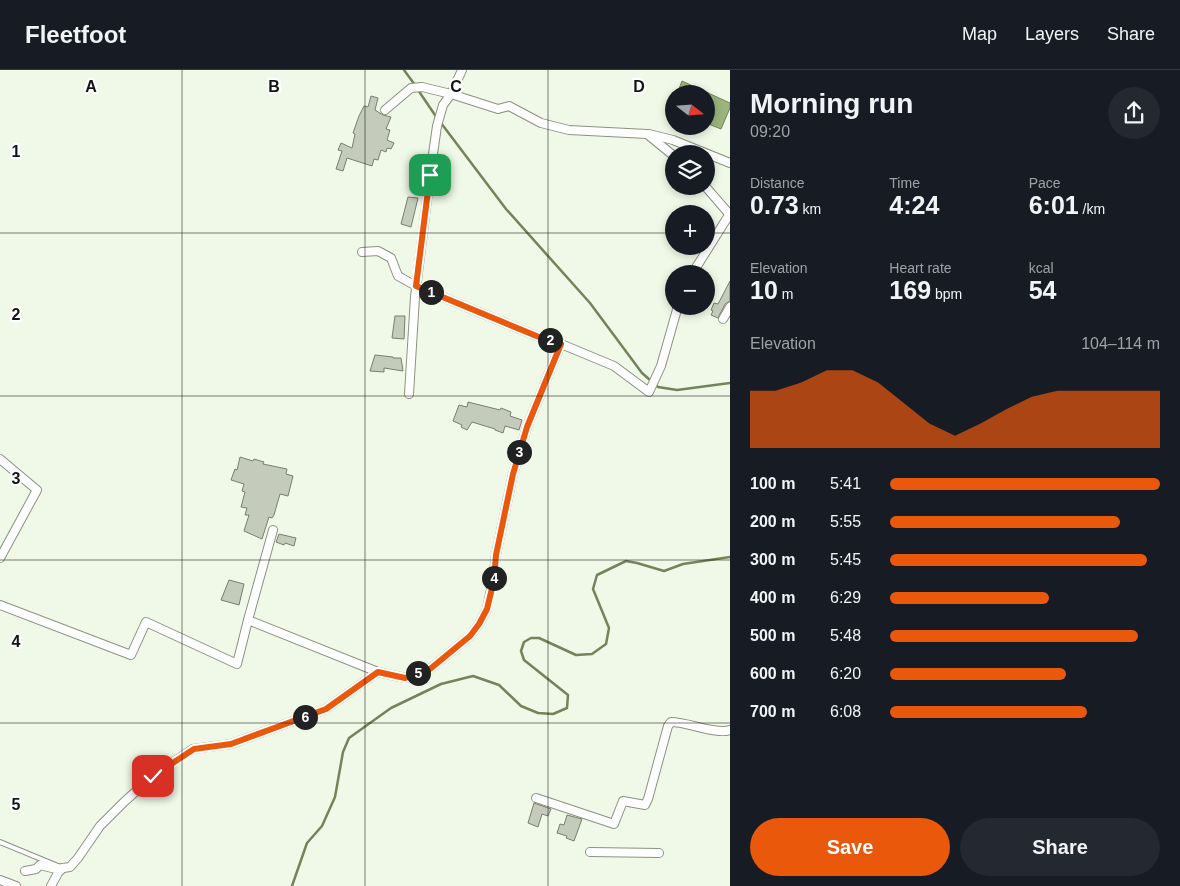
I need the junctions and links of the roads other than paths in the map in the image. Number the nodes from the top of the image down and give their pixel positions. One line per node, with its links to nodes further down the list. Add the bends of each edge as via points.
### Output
1 (462, 70): 2 (street)
2 (451, 94): 3 (street, via 422,87 411,88); 4 (street, via 498,108 509,106 541,123 570,130); 11 (street, via 442,105 437,126)
3 (385, 110)
4 (647, 134): 5 (street); 6 (street, via 673,140)
5 (665, 149)
6 (730, 163)
7 (713, 195): 8 (street)
8 (729, 215): 10 (street)
9 (362, 252): 11 (street, via 378,251 390,258 398,276)
10 (698, 265)
11 (416, 286): 15 (street); 16 (street)
12 (730, 307): 14 (street)
13 (675, 315): 15 (street, via 661,366 649,392 614,366)
14 (723, 319)
15 (561, 344): 22 (street, via 513,474 494,580 487,609 479,624 470,636 430,669 405,678)
16 (409, 394)
17 (0, 459): 19 (street, via 37,490)
18 (274, 530): 21 (street)
19 (0, 558)
20 (0, 605): 21 (street, via 131,654 146,622 237,664)
21 (248, 620): 22 (street)
22 (378, 672): 28 (street, via 326,709 231,744 194,749 153,776 124,802 100,826 78,858)
23 (728, 733): 24 (street, via 671,722 648,799 645,804 623,801 614,824)
24 (536, 798)
25 (0, 842): 28 (lane)
26 (590, 852): 27 (street)
27 (659, 853)
28 (63, 868): 29 (street, via 40,865); 32 (street)
29 (26, 871)
30 (0, 880): 31 (street)
31 (16, 886)
32 (51, 886)

